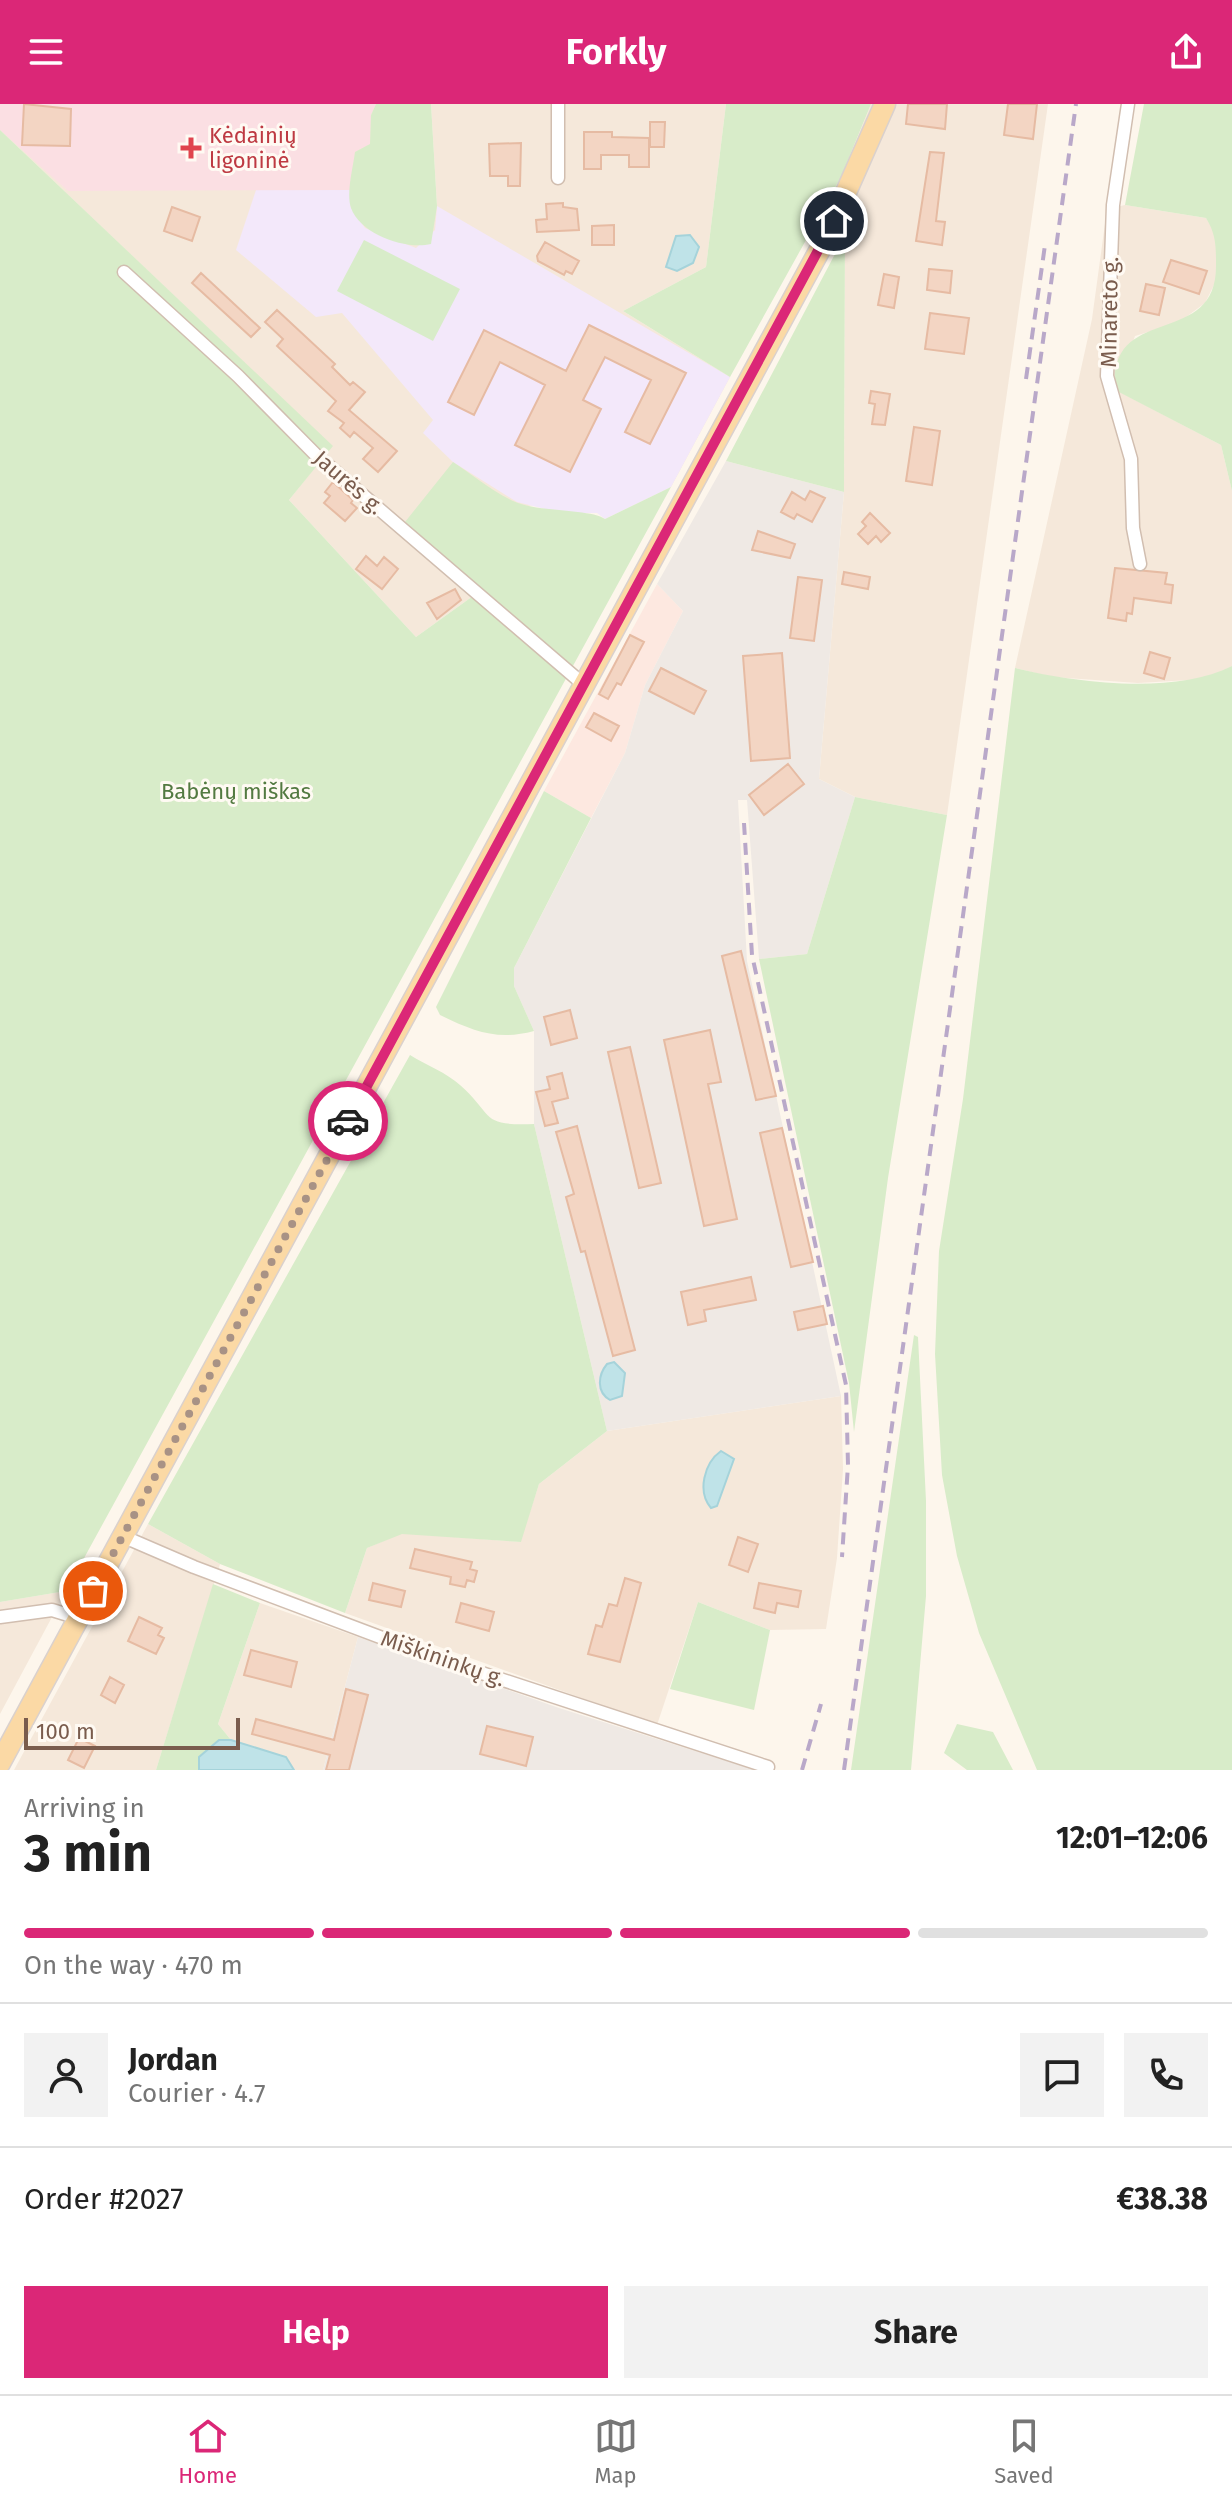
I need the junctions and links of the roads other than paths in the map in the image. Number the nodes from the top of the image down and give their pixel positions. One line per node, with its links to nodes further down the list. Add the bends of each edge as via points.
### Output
1 (558, 104): 4 (street)
2 (885, 104): 7 (main road, via 824,242)
3 (1128, 104): 6 (street, Minareto g., via 1113,205 1107,376 1131,459)
4 (558, 178)
5 (124, 272): 7 (street, Jaurės g., via 315,454)
6 (1140, 564)
7 (583, 684): 8 (main road)
8 (122, 1536): 10 (main road); 12 (street, Miškininkų g., via 433,1657)
9 (0, 1617): 10 (street, via 52,1610)
10 (78, 1618): 11 (main road)
11 (0, 1763)
12 (768, 1767)

